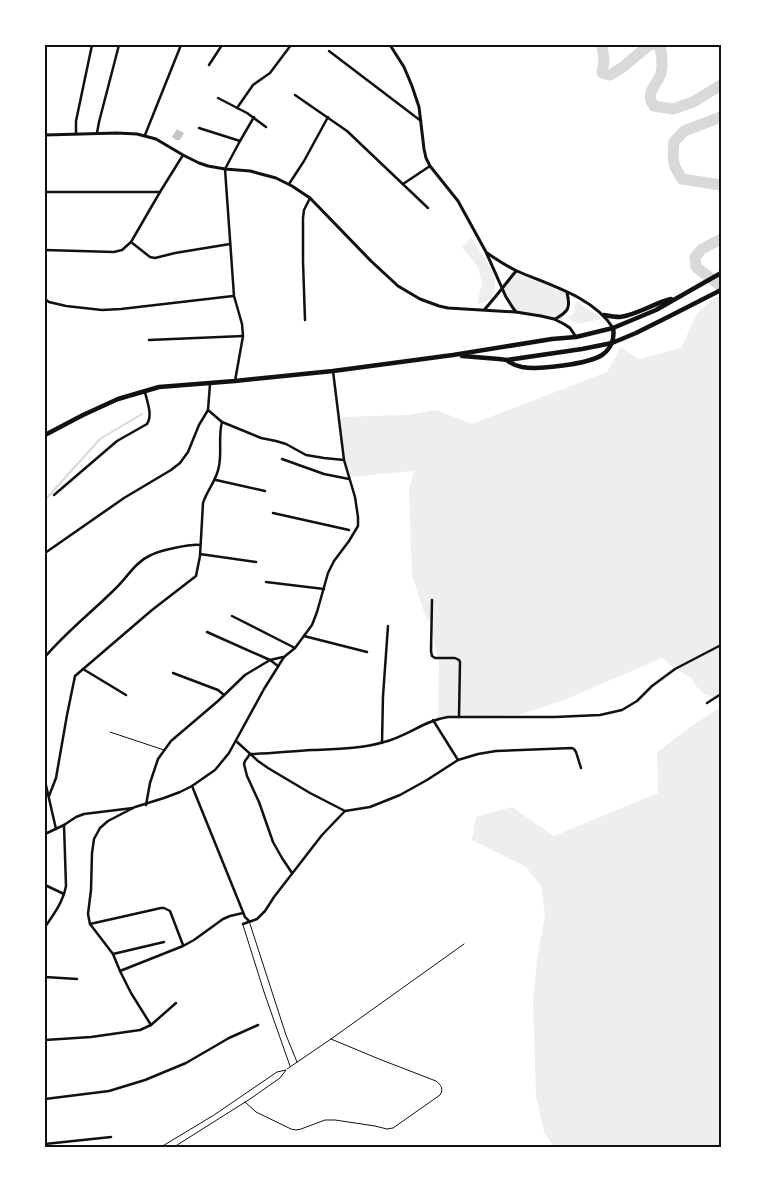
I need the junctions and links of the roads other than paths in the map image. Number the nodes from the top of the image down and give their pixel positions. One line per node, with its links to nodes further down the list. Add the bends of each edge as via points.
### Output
1 (92, 45): 18 (street)
2 (119, 45): 19 (street)
3 (181, 45): 20 (street)
4 (222, 45): 8 (street)
5 (291, 45): 11 (street, via 270,73 253,85)
6 (390, 45): 14 (street, via 412,86)
7 (329, 51): 14 (street)
8 (209, 65)
9 (295, 95): 13 (street)
10 (218, 98): 11 (street)
11 (237, 108): 12 (street)
12 (254, 117): 15 (street); 21 (street)
13 (328, 117): 25 (street); 26 (street)
14 (422, 122): 23 (street, via 424,149)
15 (266, 127)
16 (199, 128): 21 (street)
17 (45, 134): 18 (street)
18 (76, 134): 19 (street)
19 (97, 134): 20 (street)
20 (145, 135): 22 (street)
21 (240, 141): 24 (street)
22 (183, 155): 24 (street); 28 (street)
23 (430, 166): 26 (street); 34 (street, via 458,201)
24 (225, 170): 25 (street, via 250,171); 32 (street)
25 (289, 184): 29 (street)
26 (403, 184): 30 (street)
27 (45, 192): 28 (street)
28 (160, 192): 31 (street)
29 (310, 198): 43 (street, via 407,292 448,308); 47 (street, via 303,218)
30 (428, 208)
31 (131, 242): 32 (street, via 154,258); 33 (street, via 114,252)
32 (230, 244): 40 (street)
33 (45, 250)
34 (486, 252): 35 (street); 37 (street)
35 (516, 270): 37 (street); 39 (street)
36 (721, 273): 41 (main road)
37 (502, 288): 43 (street); 44 (street)
38 (721, 290): 52 (main road)
39 (566, 292): 45 (street); 46 (street, via 570,304 564,314)
40 (234, 296): 42 (street, via 102,310 66,306); 49 (street)
41 (677, 298): 45 (main road, via 620,317); 48 (main road)
42 (45, 299)
43 (484, 309): 44 (street)
44 (516, 312): 46 (street)
45 (604, 315): 48 (street)
46 (554, 319): 50 (street, via 570,328)
47 (305, 320)
48 (614, 328): 50 (main road); 52 (main road)
49 (243, 336): 51 (street); 57 (street)
50 (576, 337): 53 (main road); 54 (main road)
51 (149, 340)
52 (612, 342): 53 (main road); 55 (main road, via 602,355 571,364 522,367)
53 (582, 349): 55 (main road)
54 (453, 355): 55 (main road); 56 (main road)
55 (507, 360)
56 (333, 370): 57 (main road); 64 (street)
57 (235, 381): 58 (main road)
58 (210, 383): 59 (main road); 60 (street)
59 (144, 391): 62 (main road, via 118,399); 68 (street, via 148,403 147,424 117,441)
60 (208, 410): 61 (street); 72 (street, via 180,463)
61 (222, 422): 64 (street, via 260,438 276,440 306,455); 66 (street)
62 (45, 436)
63 (282, 459): 65 (street)
64 (344, 460): 65 (street)
65 (349, 479): 70 (street, via 358,508)
66 (216, 480): 67 (street); 71 (street, via 205,495)
67 (265, 491)
68 (54, 495)
69 (273, 513): 70 (street)
70 (356, 530): 76 (street, via 328,572)
71 (200, 544): 73 (street); 86 (street, via 151,554 138,563)
72 (45, 553)
73 (200, 554): 74 (street); 89 (street, via 194,578)
74 (256, 562)
75 (266, 582): 76 (street)
76 (324, 589): 81 (street, via 312,625)
77 (432, 600): 95 (street, via 432,656 455,658 460,662)
78 (232, 616): 83 (street)
79 (388, 626): 99 (street)
80 (208, 632): 87 (street)
81 (304, 636): 83 (street); 84 (street)
82 (721, 645): 95 (street, via 675,669 622,710 555,718)
83 (295, 648): 85 (street)
84 (367, 652)
85 (284, 656): 87 (street); 88 (street)
86 (45, 657)
87 (270, 660): 88 (street); 93 (street, via 245,675)
88 (278, 666): 98 (street)
89 (83, 669): 92 (street); 106 (street, via 76,676 72,688 56,778)
90 (173, 673): 93 (street)
91 (721, 694): 94 (street)
92 (126, 695)
93 (224, 695): 100 (street)
94 (707, 703)
95 (460, 717): 96 (street)
96 (433, 720): 99 (street); 102 (street)
97 (110, 732): 100 (lane)
98 (236, 741): 101 (street); 105 (street, via 225,760)
99 (382, 743): 101 (street)
100 (164, 750): 107 (street, via 150,783)
101 (250, 754): 109 (street, via 268,768); 113 (street, via 244,764 247,776 273,842)
102 (458, 760): 103 (street, via 491,752 572,748); 109 (street, via 400,795 370,807)
103 (581, 768)
104 (45, 781): 106 (street)
105 (192, 786): 107 (street); 116 (street)
106 (49, 796): 111 (street)
107 (146, 805): 108 (street)
108 (135, 808): 110 (street, via 84,814); 118 (street, via 104,824 94,840)
109 (345, 811): 113 (street)
110 (64, 826): 111 (street); 115 (street)
111 (56, 829): 112 (street)
112 (45, 834)
113 (292, 873): 117 (street, via 265,911)
114 (45, 886): 115 (street)
115 (65, 894): 120 (street)
116 (244, 915): 117 (street); 119 (street); 123 (street, via 223,919)
117 (250, 922): 119 (street); 133 (lane)
118 (90, 924): 123 (street, via 164,908 170,911); 124 (street)
119 (243, 924): 134 (lane)
120 (45, 927)
121 (164, 942): 124 (street)
122 (464, 944): 131 (lane)
123 (183, 946): 125 (street)
124 (113, 954): 125 (street)
125 (120, 971): 129 (street)
126 (45, 978): 127 (street)
127 (77, 979)
128 (176, 1003): 129 (street)
129 (151, 1024): 132 (street, via 134,1032)
130 (258, 1025): 136 (street, via 186,1063 145,1080 109,1091)
131 (331, 1039): 133 (lane); 137 (lane, via 436,1081 442,1092 393,1128 387,1129 324,1120 296,1130 256,1112)
132 (45, 1040)
133 (297, 1063): 134 (lane)
134 (290, 1067): 135 (lane)
135 (286, 1070): 137 (lane, via 280,1078); 140 (lane, via 277,1072)
136 (45, 1099)
137 (245, 1102): 141 (lane)
138 (111, 1137): 139 (street)
139 (45, 1144)
140 (161, 1147)
141 (174, 1147)

